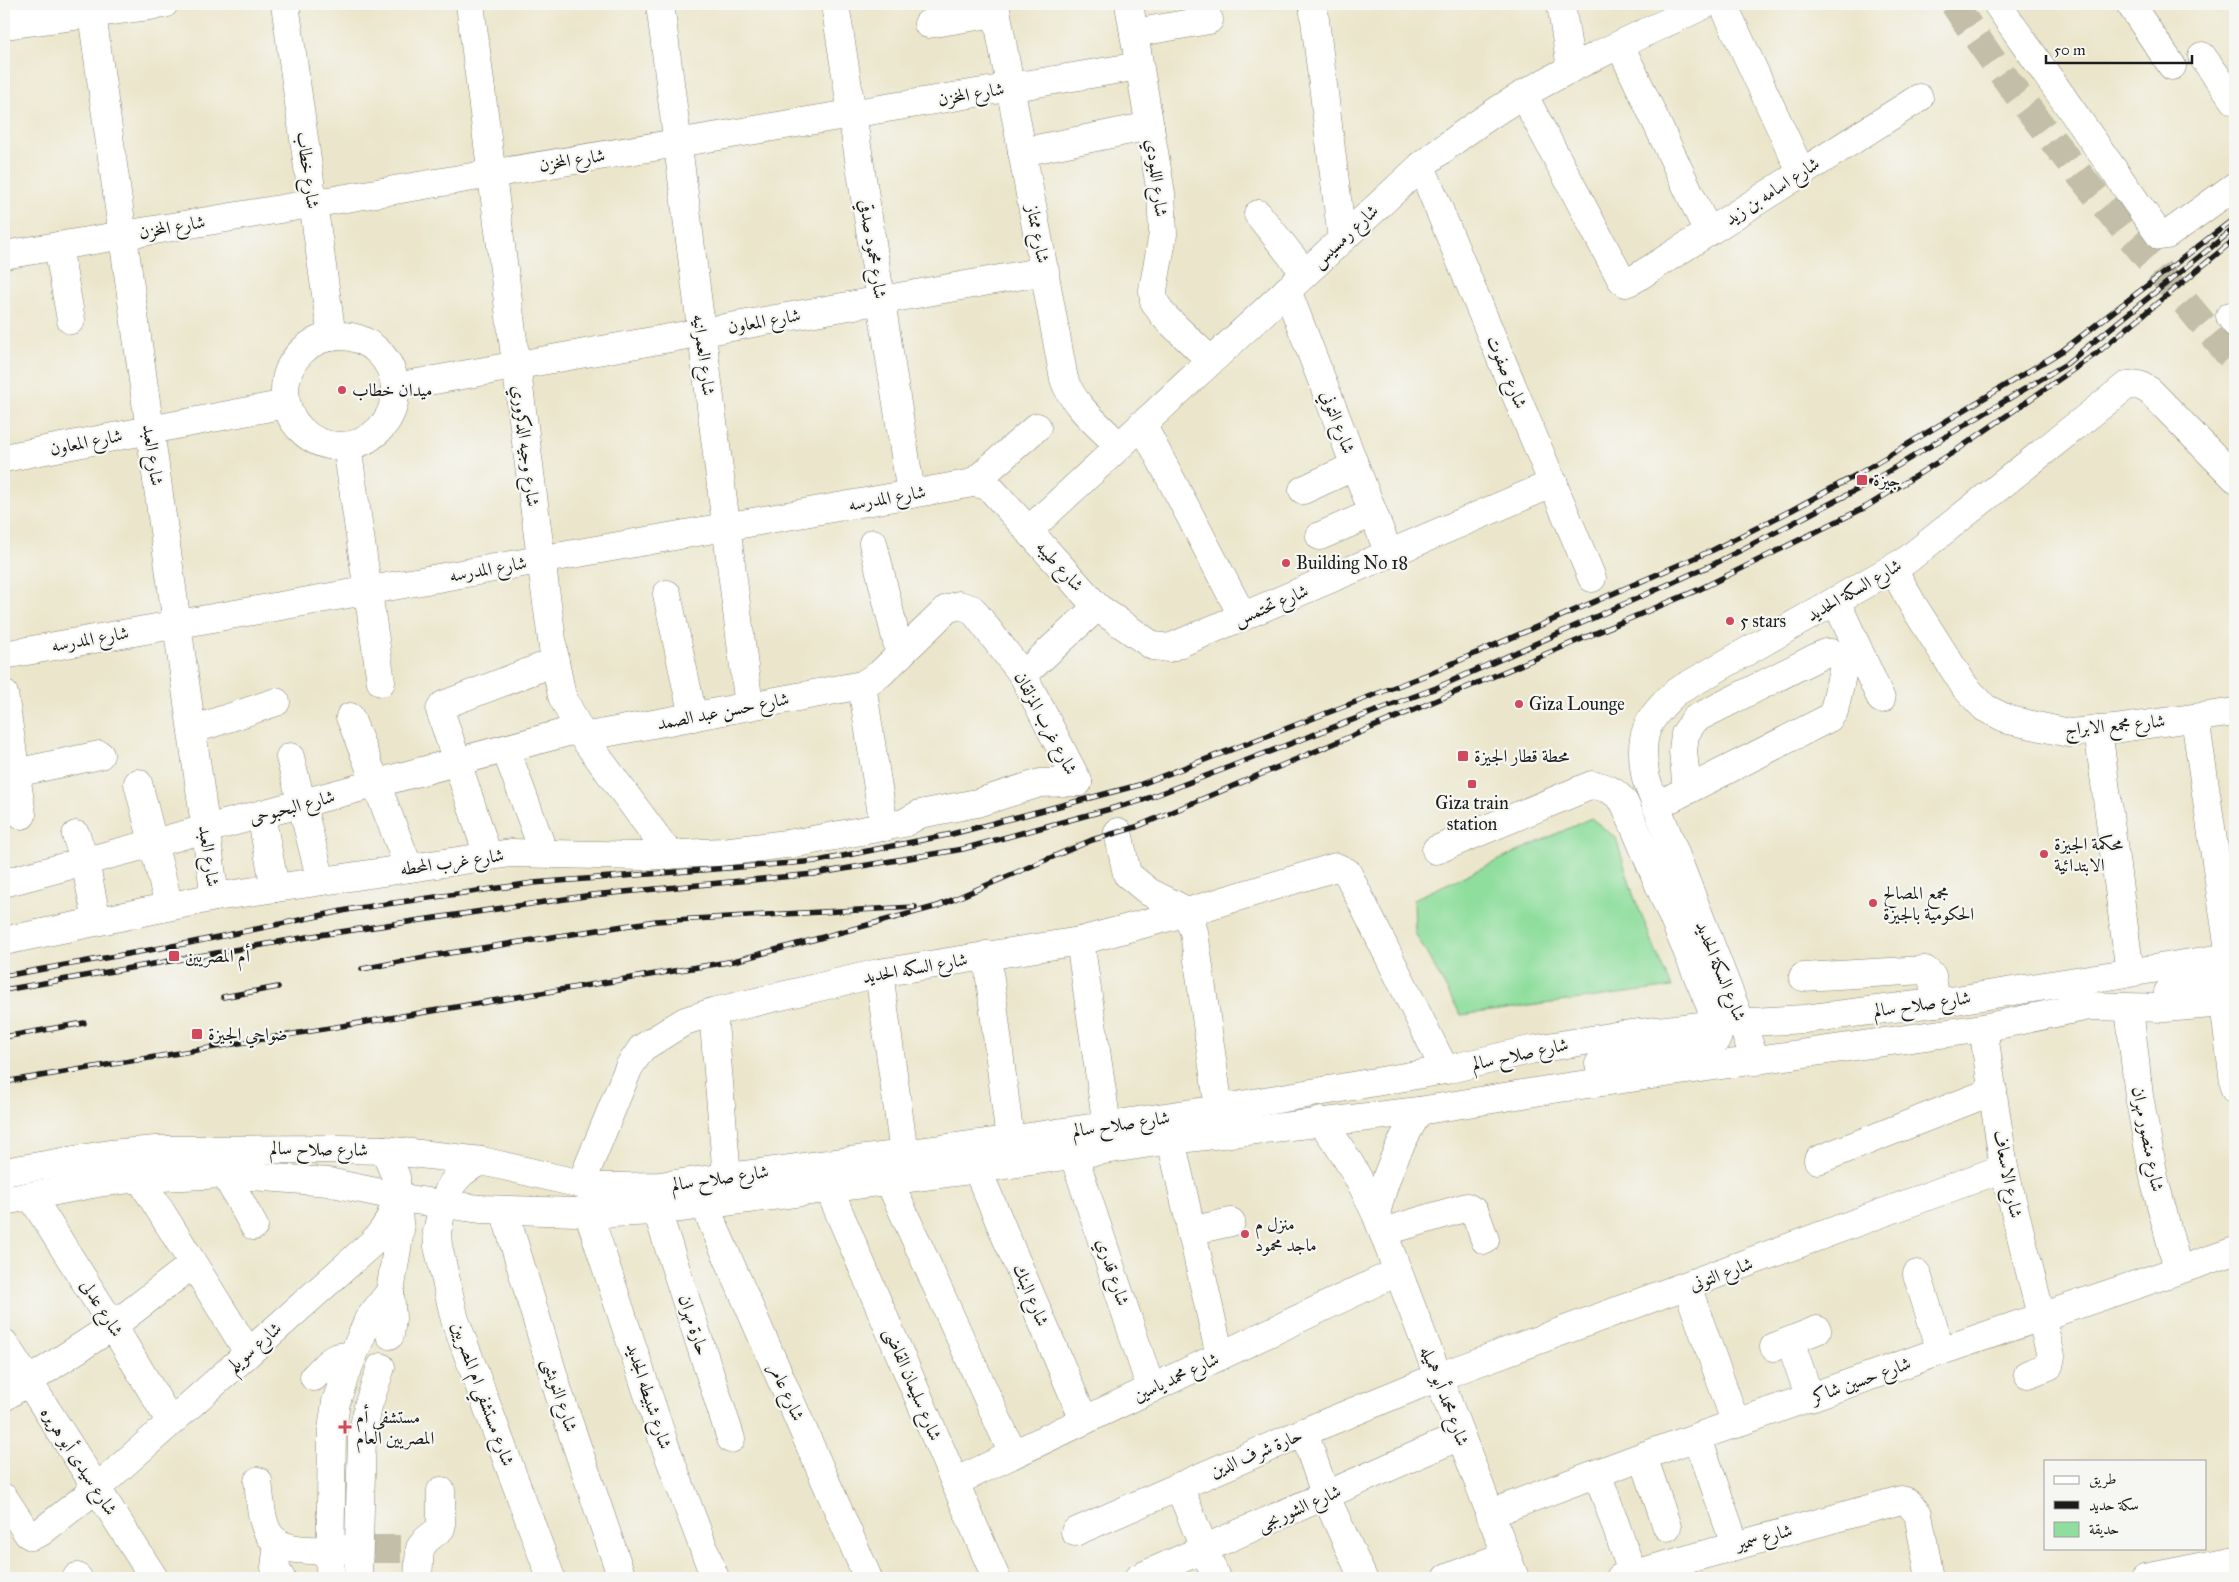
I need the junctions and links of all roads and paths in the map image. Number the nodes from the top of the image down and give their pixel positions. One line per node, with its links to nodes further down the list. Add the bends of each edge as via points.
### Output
1 (30, 4): 15 (main road)
2 (164, 4): 16 (main road)
3 (284, 4): 38 (main road, شارع خطاب)
4 (470, 4): 36 (main road, شارع وجيه الدكروري)
5 (660, 4): 32 (main road, شارع العمرانيه)
6 (835, 4): 30 (main road, شارع محمود صدقي)
7 (1129, 4): 20 (main road, شارع اللبودي)
8 (1313, 4): 42 (main road)
9 (1561, 4): 25 (main road)
10 (1706, 4): 21 (main road, شارع رمسيس)
11 (1723, 4): 35 (main road)
12 (1997, 4): 37 (main road, via 2158,234 2165,237)
13 (2130, 4): 24 (main road)
14 (996, 8): 18 (main road); 26 (main road, شارع ممتاز)
15 (4, 12)
16 (92, 14): 19 (main road); 41 (main road, شارع العبد)
17 (1209, 20): 20 (main road)
18 (928, 24)
19 (4, 25)
20 (1134, 33): 23 (main road, شارع اللبودي)
21 (1620, 45): 25 (main road, شارع رمسيس); 40 (main road)
22 (2202, 56): 29 (main road)
23 (1139, 66): 26 (main road, شارع المخزن); 31 (main road, شارع اللبودي)
24 (2172, 66)
25 (1571, 68): 27 (main road, شارع رمسيس)
26 (1010, 87): 30 (main road, شارع المخزن); 33 (main road, شارع ممتاز)
27 (1523, 94): 34 (main road, شارع رمسيس); 40 (main road, شارع اسامه بن زيد, via 1621,279 1626,282 1633,280)
28 (1919, 98): 35 (main road, شارع اسامه بن زيد)
29 (2235, 102)
30 (852, 114): 32 (main road, شارع المخزن); 47 (main road, شارع محمود صدقي)
31 (1150, 126): 33 (main road); 51 (main road, شارع اللبودي, via 1163,213 1154,301 1162,315)
32 (677, 143): 36 (main road, شارع المخزن); 49 (main road, شارع العمرانيه)
33 (1022, 152): 45 (main road, شارع ممتاز)
34 (1421, 166): 42 (main road, شارع رمسيس); 64 (main road, شارع صفوت)
35 (1801, 172): 40 (main road, شارع اسامه بن زيد)
36 (492, 174): 38 (main road, شارع المخزن); 52 (main road, شارع وجيه الدكروري)
37 (2235, 186)
38 (313, 203): 41 (main road, شارع المخزن); 50 (main road, شارع خطاب)
39 (1258, 214): 46 (main road, شارع التوني)
40 (1708, 232)
41 (123, 235): 43 (main road, شارع المخزن); 57 (main road, شارع العبد)
42 (1342, 239): 46 (main road, شارع رمسيس)
43 (58, 246): 44 (main road, شارع المخزن); 48 (main road)
44 (4, 255)
45 (1044, 271): 47 (main road, شارع المعاون); 59 (main road, شارع ممتاز, via 1068,391)
46 (1296, 282): 51 (main road, شارع رمسيس); 61 (main road, شارع التوني)
47 (881, 301): 49 (main road, شارع المعاون); 66 (main road, شارع محمود صدقي)
48 (70, 320)
49 (702, 333): 52 (main road, شارع المعاون); 68 (main road, شارع العمرانيه)
50 (332, 336): 53 (main road, via 361,340 374,348 388,366); 54 (main road, via 310,345 294,360 285,389)
51 (1211, 361): 55 (main road, شارع رمسيس)
52 (516, 366): 53 (main road, شارع المعاون); 73 (main road, شارع وجيه الدكروري)
53 (395, 387): 58 (main road, via 394,401 382,426 361,443)
54 (286, 404): 57 (main road, شارع المعاون); 58 (main road, via 298,428 308,437 320,443)
55 (1142, 424): 59 (main road, شارع رمسيس); 80 (main road)
56 (1037, 427): 63 (main road)
57 (150, 430): 60 (main road, شارع المعاون); 81 (main road, شارع العبد)
58 (347, 446): 76 (main road)
59 (1119, 446): 69 (main road, شارع رمسيس)
60 (4, 458)
61 (1355, 466): 65 (main road); 67 (main road, شارع التوني)
62 (2235, 478): 74 (main road, شارع السكة الحديد, via 2150,391 2133,385 2121,390)
63 (973, 483): 66 (main road, شارع المدرسه); 69 (main road, شارع طيبه, via 992,490)
64 (1554, 483): 72 (main road, شارع تحتمس); 75 (main road, شارع صفوت)
65 (1303, 490)
66 (911, 494): 68 (main road, شارع المدرسه)
67 (1373, 513): 70 (main road); 72 (main road, شارع التوني)
68 (726, 526): 73 (main road, شارع المدرسه); 92 (main road, شارع العمرانيه)
69 (1028, 531): 79 (main road, شارع طيبه)
70 (1320, 536)
71 (873, 544): 84 (main road)
72 (1389, 554): 80 (main road, شارع تحتمس)
73 (541, 559): 76 (main road, شارع المدرسه); 85 (main road, شارع وجيه الدكروري)
74 (1892, 569): 78 (main road, شارع السكة الحديد); 98 (main road, شارع مجمع الابراج, via 1965,687 1985,708 2009,720 2069,733)
75 (1592, 578)
76 (368, 590): 81 (main road, شارع المدرسه); 87 (main road)
77 (667, 594): 95 (main road)
78 (1836, 601): 90 (main road); 110 (main road, شارع السكة الحديد, via 1676,692 1654,713 1645,733 1643,760)
79 (1097, 607): 82 (main road, شارع طيبه); 86 (main road)
80 (1243, 617): 82 (main road, شارع تحتمس, via 1177,645)
81 (177, 624): 83 (main road, شارع المدرسه); 97 (main road, شارع العبد)
82 (1153, 646)
83 (4, 655)
84 (900, 655): 86 (main road, شارع غرب المزلقان, via 947,609 966,606 976,614); 88 (main road, شارع غرب المزلقان, via 880,674)
85 (555, 662): 99 (main road, شارع وجيه الدكروري, via 562,696); 104 (main road, via 441,707 439,713)
86 (1023, 675): 105 (main road, شارع غرب المزلقان)
87 (381, 682)
88 (862, 685): 92 (main road, شارع حسن عبد الصمد); 113 (main road)
89 (4, 694): 103 (main road)
90 (1881, 699)
91 (276, 702): 97 (main road)
92 (749, 706): 95 (main road, شارع حسن عبد الصمد)
93 (2235, 712): 96 (main road, شارع مجمع الابراج)
94 (350, 717): 107 (main road)
95 (693, 717): 99 (main road, شارع حسن عبد الصمد)
96 (2195, 718): 98 (main road, شارع مجمع الابراج); 137 (main road)
97 (192, 730): 114 (main road, شارع العبد)
98 (2098, 730): 134 (main road)
99 (581, 733): 100 (main road, شارع البحبوحى); 120 (main road, شارع وجيه الدكروري)
100 (506, 750): 104 (main road, شارع البحبوحى); 119 (main road)
101 (100, 755): 103 (main road)
102 (290, 757): 109 (main road)
103 (10, 758): 111 (main road)
104 (456, 763): 107 (main road, شارع البحبوحى); 121 (main road)
105 (1078, 782): 113 (main road, شارع غرب المحطه, via 1040,783 920,814)
106 (138, 784): 117 (main road)
107 (376, 784): 109 (main road, شارع البحبوحى); 123 (main road)
108 (1687, 790): 108 (main road, via 1829,718 1834,711 1844,666 1842,660 1826,653 1695,719 1685,734 1683,751); 110 (main road)
109 (302, 804): 112 (main road, شارع البحبوحى); 124 (main road)
110 (1656, 806): 142 (main road, شارع السكة الحديد)
111 (22, 815)
112 (262, 815): 114 (main road, شارع البحبوحى); 126 (main road)
113 (894, 825): 120 (main road, شارع غرب المحطه, via 802,842)
114 (206, 830): 117 (main road, شارع البحبوحى); 127 (main road, شارع العبد)
115 (1118, 832): 129 (main road, via 1127,874)
116 (76, 835): 122 (main road)
117 (153, 844): 122 (main road, شارع البحبوحى); 128 (main road)
118 (1436, 850): 142 (main road, via 1592,785 1616,792 1624,802)
119 (544, 853): 120 (main road, شارع غرب المحطه); 121 (main road, شارع غرب المحطه)
120 (670, 855)
121 (488, 856): 123 (main road, شارع غرب المحطه)
122 (85, 862): 125 (main road, شارع البحبوحى); 130 (main road)
123 (409, 868): 124 (main road, شارع غرب المحطه)
124 (321, 881): 126 (main road, شارع غرب المحطه)
125 (4, 883)
126 (275, 888): 127 (main road, شارع غرب المحطه)
127 (215, 897): 128 (main road, شارع غرب المحطه)
128 (169, 906): 130 (main road, شارع غرب المحطه)
129 (1184, 913): 132 (main road, شارع السكه الحديد); 145 (main road, شارع السكه الحديد, via 1340,867 1347,872); 149 (main road, via 1194,932)
130 (97, 921): 131 (main road, شارع غرب المحطه)
131 (4, 941)
132 (1080, 941): 133 (main road, شارع السكه الحديد); 152 (main road)
133 (987, 956): 135 (main road, شارع السكه الحديد); 153 (main road)
134 (2130, 972): 137 (main road, شارع صلاح سالم); 138 (main road, شارع صلاح سالم)
135 (879, 973): 141 (main road, شارع السكه الحديد); 156 (main road)
136 (1803, 978): 138 (main road, via 1925,970 1932,976)
137 (2232, 980): 139 (main road); 140 (main road, شارع صلاح سالم, via 2165,1008); 147 (main road)
138 (1936, 1003): 142 (main road, شارع صلاح سالم, via 1804,1019)
139 (2089, 1006): 140 (main road, شارع صلاح سالم); 143 (main road, شارع صلاح سالم)
140 (2128, 1008): 186 (main road, شارع منصور مهران, via 2155,1183)
141 (713, 1012): 164 (main road); 167 (main road, شارع السكه الحديد, via 685,1021 642,1048 629,1067)
142 (1730, 1023): 144 (main road, شارع السكة الحديد); 145 (main road, شارع صلاح سالم, via 1615,1036); 146 (main road, via 1714,1044 1706,1047 1587,1066 1566,1074)
143 (1983, 1028): 144 (main road, شارع صلاح سالم); 148 (main road, شارع الاسعاف)
144 (1756, 1062): 146 (main road, شارع صلاح سالم)
145 (1445, 1070): 149 (main road, شارع صلاح سالم)
146 (1553, 1089): 150 (main road, شارع صلاح سالم)
147 (2235, 1090)
148 (1993, 1091): 158 (main road); 160 (main road, شارع الاسعاف)
149 (1219, 1109): 152 (main road, شارع صلاح سالم)
150 (1419, 1110): 151 (main road, شارع صلاح سالم); 178 (main road, via 1400,1142 1386,1177)
151 (1321, 1121): 154 (main road, شارع صلاح سالم); 178 (main road, شارع محمد أبو هميله, via 1361,1181)
152 (1107, 1126): 153 (main road, شارع صلاح سالم)
153 (1010, 1140): 156 (main road, شارع صلاح سالم)
154 (1171, 1140): 157 (main road, شارع صلاح سالم); 180 (main road)
155 (384, 1150): 159 (main road, شارع صلاح سالم); 162 (main road, شارع صلاح سالم, via 156,1150 110,1154); 170 (main road, via 396,1177)
156 (904, 1153): 164 (main road, شارع صلاح سالم)
157 (1074, 1156): 161 (main road, شارع صلاح سالم); 205 (main road, شارع قدري)
158 (1818, 1160)
159 (482, 1161): 167 (main road, شارع صلاح سالم); 172 (main road, شارع مستشفي ام المصريين, via 456,1178 445,1195)
160 (2004, 1168): 189 (main road, شارع التونى); 191 (main road, شارع الاسعاف)
161 (977, 1169): 166 (main road, شارع صلاح سالم); 208 (main road, شارع البنك)
162 (4, 1172)
163 (225, 1174): 165 (main road, شارع صلاح سالم); 170 (main road, شارع صلاح سالم, via 328,1182); 179 (main road)
164 (727, 1177): 167 (main road, شارع صلاح سالم, via 641,1188)
165 (140, 1178): 169 (main road, شارع صلاح سالم); 185 (main road)
166 (889, 1181): 168 (main road, شارع صلاح سالم); 215 (main road)
167 (581, 1184)
168 (829, 1189): 173 (main road, شارع صلاح سالم); 219 (main road, شارع سليمان القاضى)
169 (31, 1196): 171 (main road, شارع صلاح سالم); 192 (main road, شارع عدلى)
170 (396, 1196): 172 (main road, شارع صلاح سالم); 182 (main road, via 400,1230); 197 (main road, شارع سويلم, via 394,1212 380,1234)
171 (4, 1201)
172 (443, 1205): 174 (main road, شارع صلاح سالم); 183 (main road, شارع مستشفي ام المصريين)
173 (705, 1206): 175 (main road, شارع صلاح سالم); 244 (main road, شارع عامر)
174 (504, 1210): 176 (main road, شارع صلاح سالم); 242 (main road, شارع النويشى, via 559,1394)
175 (657, 1211): 176 (main road, شارع صلاح سالم); 214 (main road, حارة مهران)
176 (588, 1212): 243 (main road, شارع شبيطه الجديد, via 665,1446)
177 (1231, 1222): 180 (main road)
178 (1380, 1223): 181 (main road, via 1467,1207 1475,1212); 187 (main road, شارع محمد أبو هميله)
179 (254, 1226)
180 (1190, 1231): 198 (main road)
181 (1485, 1240)
182 (398, 1245): 183 (main road); 190 (main road)
183 (438, 1246): 241 (main road, شارع مستشفي ام المصريين, via 455,1320)
184 (2235, 1251): 186 (main road, شارع حسين شاكر)
185 (193, 1264): 192 (main road); 197 (main road)
186 (2178, 1269): 191 (main road, شارع حسين شاكر)
187 (1397, 1272): 198 (main road, شارع محمد ياسين); 203 (main road, شارع محمد أبو هميله)
188 (1917, 1274): 196 (main road)
189 (1687, 1286): 203 (main road, شارع التونى); 210 (main road)
190 (390, 1292): 194 (main road); 199 (main road, via 368,1320)
191 (2041, 1317): 196 (main road, شارع حسين شاكر); 201 (main road, شارع الاسعاف, via 2051,1361 2044,1369)
192 (114, 1326): 204 (main road); 209 (main road, شارع عدلى)
193 (1817, 1330): 207 (main road, via 1782,1344)
194 (390, 1335)
195 (4, 1343): 204 (main road, شارع سيدى أبو هريره)
196 (1941, 1351): 207 (main road, شارع حسين شاكر)
197 (248, 1352): 209 (main road, شارع سويلم)
198 (1220, 1356): 205 (main road, شارع محمد ياسين)
199 (352, 1358): 202 (main road, via 334,1357); 230 (main road, via 341,1386 333,1423)
200 (381, 1367): 231 (main road, via 364,1427)
201 (2028, 1374)
202 (314, 1377)
203 (1438, 1377): 211 (main road, حارة شرف الدين); 212 (main road, شارع محمد أبو هميله)
204 (27, 1381): 206 (main road); 221 (main road, شارع سيدى أبو هريره)
205 (1151, 1388): 208 (main road, شارع محمد ياسين)
206 (4, 1398)
207 (1810, 1398): 210 (main road, شارع حسين شاكر)
208 (1084, 1420): 215 (main road, شارع محمد ياسين)
209 (170, 1421): 221 (main road, شارع سويلم)
210 (1736, 1424): 213 (main road, شارع حسين شاكر)
211 (1304, 1432): 220 (main road, حارة شرف الدين); 223 (main road)
212 (1460, 1436): 223 (main road, شارع الشوربجى); 225 (main road, شارع محمد أبو هميله)
213 (1698, 1438): 216 (main road, شارع حسين شاكر); 229 (main road)
214 (731, 1439)
215 (1013, 1454): 219 (main road, شارع محمد ياسين)
216 (1643, 1456): 217 (main road, شارع حسين شاكر); 226 (main road)
217 (1598, 1475): 225 (main road, شارع حسين شاكر); 235 (main road)
218 (258, 1481): 228 (main road, via 266,1530)
219 (955, 1482): 245 (main road, شارع سليمان القاضى)
220 (1179, 1486): 227 (main road, حارة شرف الدين); 232 (main road)
221 (97, 1488): 224 (main road, شارع سويلم, via 32,1536); 236 (main road, شارع سيدى أبو هريره)
222 (441, 1491): 240 (main road, via 442,1528 413,1549)
223 (1326, 1497): 232 (main road, شارع الشوربجى); 248 (main road)
224 (4, 1498)
225 (1489, 1514): 234 (main road, شارع محمد أبو هميله)
226 (1667, 1527)
227 (1075, 1532)
228 (278, 1543): 230 (main road, via 291,1548); 237 (main road, via 275,1568)
229 (1734, 1545): 235 (main road, شارع سمير); 250 (main road, شارع سمير, via 1901,1500 1908,1502 1918,1514)
230 (331, 1549): 231 (main road); 238 (main road)
231 (366, 1549): 239 (main road)
232 (1205, 1550): 246 (main road, شارع الشوربجى); 247 (main road)
233 (2235, 1560): 251 (main road)
234 (1510, 1566): 249 (main road)
235 (1627, 1576)
236 (154, 1578)
237 (281, 1578)
238 (330, 1578)
239 (358, 1578)
240 (418, 1578)
241 (551, 1578)
242 (622, 1578)
243 (715, 1578)
244 (868, 1578)
245 (996, 1578)
246 (1138, 1578)
247 (1216, 1578)
248 (1364, 1578)
249 (1447, 1578)
250 (1930, 1578)
251 (2145, 1578)

